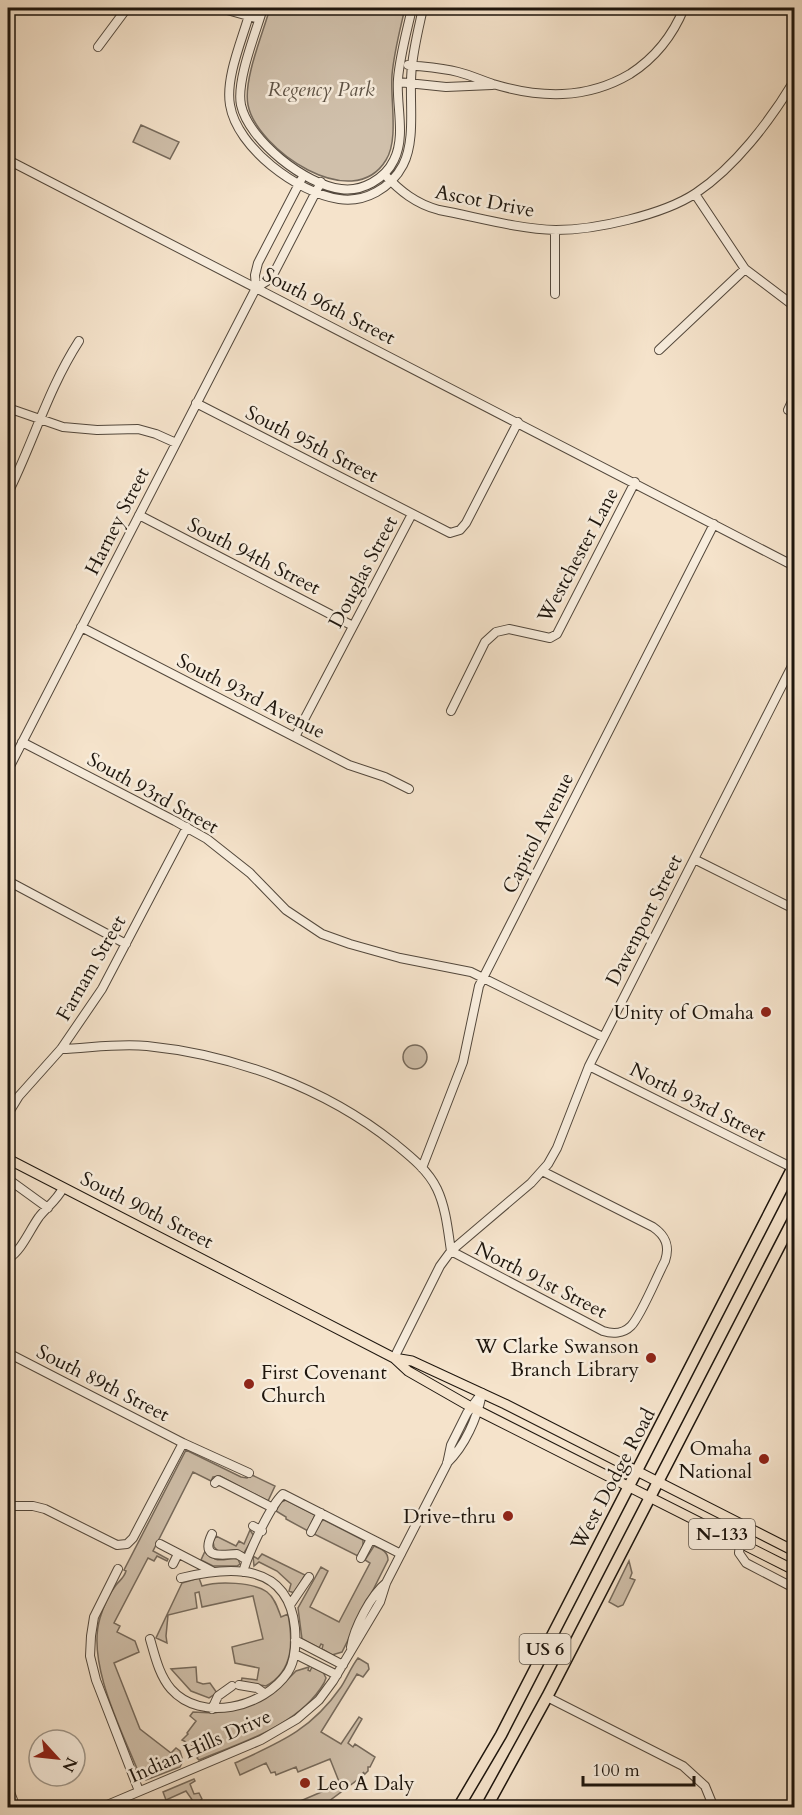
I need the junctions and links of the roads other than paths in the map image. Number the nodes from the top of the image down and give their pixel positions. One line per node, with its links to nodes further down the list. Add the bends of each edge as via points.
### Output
1 (127, 8): 9 (street)
2 (220, 8): 7 (street)
3 (263, 8): 8 (street)
4 (412, 8): 10 (street)
5 (423, 8): 11 (street)
6 (684, 8): 15 (street, via 655,53 606,86 559,96)
7 (250, 12): 8 (street); 21 (street, via 232,73 230,106 249,144 269,164)
8 (259, 19): 17 (street, via 243,76 241,104 250,126 268,149)
9 (98, 47)
10 (400, 64): 11 (street); 13 (street)
11 (412, 66): 14 (street); 15 (street, via 457,72)
12 (795, 81): 23 (street, Ascot Drive, via 752,140)
13 (398, 82): 14 (street); 18 (street, via 399,145)
14 (410, 84): 15 (street, via 461,88); 20 (street, via 409,147)
15 (494, 84)
16 (8, 160): 26 (street, South 96th Street)
17 (304, 174): 19 (street); 21 (street)
18 (384, 174): 19 (street, via 370,184 351,189); 20 (street, Ascot Drive)
19 (321, 182): 22 (street)
20 (392, 182): 22 (street, via 375,194 352,200); 24 (street, Ascot Drive, via 428,207)
21 (299, 183): 22 (street); 26 (street, via 258,263)
22 (315, 192): 26 (street, via 273,273)
23 (695, 194): 24 (street, Ascot Drive, via 617,223); 25 (street)
24 (555, 230): 27 (street, Ascot Drive)
25 (745, 269): 28 (street); 30 (street)
26 (256, 288): 32 (street, Harney Street); 36 (street, South 96th Street)
27 (555, 294)
28 (795, 306)
29 (79, 341): 35 (street, via 57,378)
30 (659, 350)
31 (795, 396): 34 (street)
32 (196, 403): 37 (street, Harney Street); 40 (street, South 95th Street)
33 (8, 408): 35 (street)
34 (788, 410)
35 (40, 420): 37 (street, via 78,429 138,429); 39 (street)
36 (518, 422): 38 (street, South 96th Street); 40 (street, Douglas Street, via 463,528 446,532)
37 (176, 443): 41 (street, Harney Street)
38 (634, 482): 42 (street, South 96th Street); 47 (street, Westchester Lane, via 557,634 550,638 509,629 496,632 485,642)
39 (8, 493)
40 (412, 514): 44 (street, Douglas Street)
41 (139, 515): 44 (street, South 94th Street); 45 (street, Harney Street)
42 (714, 524): 43 (street, South 96th Street); 58 (street, Capitol Avenue)
43 (795, 566)
44 (353, 626): 48 (street, Douglas Street)
45 (81, 627): 48 (street, South 93rd Avenue); 49 (street, Harney Street)
46 (795, 663): 54 (street, Davenport Street)
47 (451, 711)
48 (295, 737): 52 (street, South 93rd Avenue, via 349,765)
49 (22, 742): 50 (street, Harney Street); 53 (street, South 93rd Street)
50 (11, 755): 51 (street, Harney Street)
51 (8, 770)
52 (409, 789)
53 (187, 827): 57 (street, Farnam Street); 58 (street, South 93rd Street, via 228,854 286,910 328,936)
54 (694, 859): 56 (street); 59 (street, Davenport Street)
55 (8, 881): 57 (street)
56 (795, 909)
57 (126, 944): 60 (street, Farnam Street, via 102,989)
58 (483, 977): 59 (street); 65 (street, Capitol Avenue, via 463,1062)
59 (603, 1037): 61 (street, Davenport Street)
60 (61, 1049): 62 (street, Farnam Street); 65 (street, via 157,1047 227,1061 279,1078 366,1123)
61 (589, 1066): 64 (street, North 93rd Street); 66 (street, Davenport Street, via 562,1138)
62 (8, 1114)
63 (8, 1159): 68 (main road, South 90th Street)
64 (794, 1166): 79 (highway, West Dodge Road / US 6)
65 (422, 1168): 72 (street, via 441,1198)
66 (542, 1171): 72 (street, Davenport Street); 72 (street, North 91st Street, via 656,1229 663,1237 668,1248 665,1261 628,1329 609,1333 599,1329)
67 (8, 1179): 69 (street)
68 (63, 1188): 69 (street); 75 (main road, South 90th Street)
69 (48, 1208): 73 (street)
70 (794, 1221): 71 (highway, US 6)
71 (790, 1238): 81 (highway, US 6)
72 (450, 1251): 75 (street, Davenport Street)
73 (8, 1259)
74 (8, 1353): 78 (street, South 89th Street)
75 (394, 1358): 76 (main road, via 412,1361); 77 (main road, via 408,1371)
76 (482, 1393): 77 (street, Indian Hills Drive); 79 (main road)
77 (474, 1409): 83 (main road); 97 (street, Indian Hills Drive, via 451,1445 447,1464)
78 (183, 1443): 80 (street, South 89th Street); 85 (street, via 131,1542 122,1546 45,1509)
79 (638, 1471): 81 (main road, N-133); 83 (highway, West Dodge Road / US 6)
80 (249, 1473)
81 (659, 1481): 84 (highway, US 6); 95 (main road, N-133)
82 (215, 1483): 86 (street, via 218,1480)
83 (629, 1488): 84 (main road, N-133); 123 (highway, West Dodge Road / US 6, via 501,1735)
84 (650, 1498): 93 (main road, N-133); 115 (highway, US 6)
85 (8, 1506)
86 (273, 1508): 87 (street, via 284,1494); 89 (street)
87 (321, 1513): 90 (street); 92 (street)
88 (253, 1526): 89 (street)
89 (261, 1531): 99 (street)
90 (311, 1532)
91 (212, 1534): 99 (street, via 209,1544 214,1554 237,1554)
92 (371, 1539): 97 (street); 98 (street)
93 (740, 1542): 102 (main road, N-133); 107 (street, via 739,1552 746,1563)
94 (160, 1544): 96 (street)
95 (795, 1551)
96 (178, 1554): 100 (street); 103 (street)
97 (401, 1554): 112 (street, Indian Hills Drive, via 364,1614)
98 (362, 1558)
99 (247, 1560): 104 (street)
100 (173, 1564)
101 (118, 1569): 120 (street, via 94,1617 90,1656)
102 (795, 1570)
103 (213, 1571): 104 (street); 106 (street)
104 (243, 1572): 108 (street, via 272,1581)
105 (309, 1577): 108 (street)
106 (181, 1578)
107 (795, 1588)
108 (290, 1605): 110 (street)
109 (150, 1639): 116 (street, via 152,1660 170,1688)
110 (295, 1640): 111 (street); 112 (street)
111 (295, 1654): 113 (street); 114 (street, via 287,1673)
112 (343, 1665): 113 (street, Indian Hills Drive)
113 (337, 1675): 120 (street, Indian Hills Drive, via 314,1704 281,1730)
114 (264, 1694): 117 (street); 117 (street, via 257,1688 236,1686 218,1696)
115 (547, 1697): 124 (highway, US 6); 125 (street, via 683,1766 705,1786)
116 (196, 1706): 117 (street); 118 (street)
117 (212, 1709)
118 (188, 1714)
119 (8, 1787): 121 (street)
120 (139, 1791): 122 (street, Indian Hills Drive)
121 (16, 1808)
122 (100, 1808)
123 (458, 1808)
124 (486, 1808)
125 (714, 1808)

